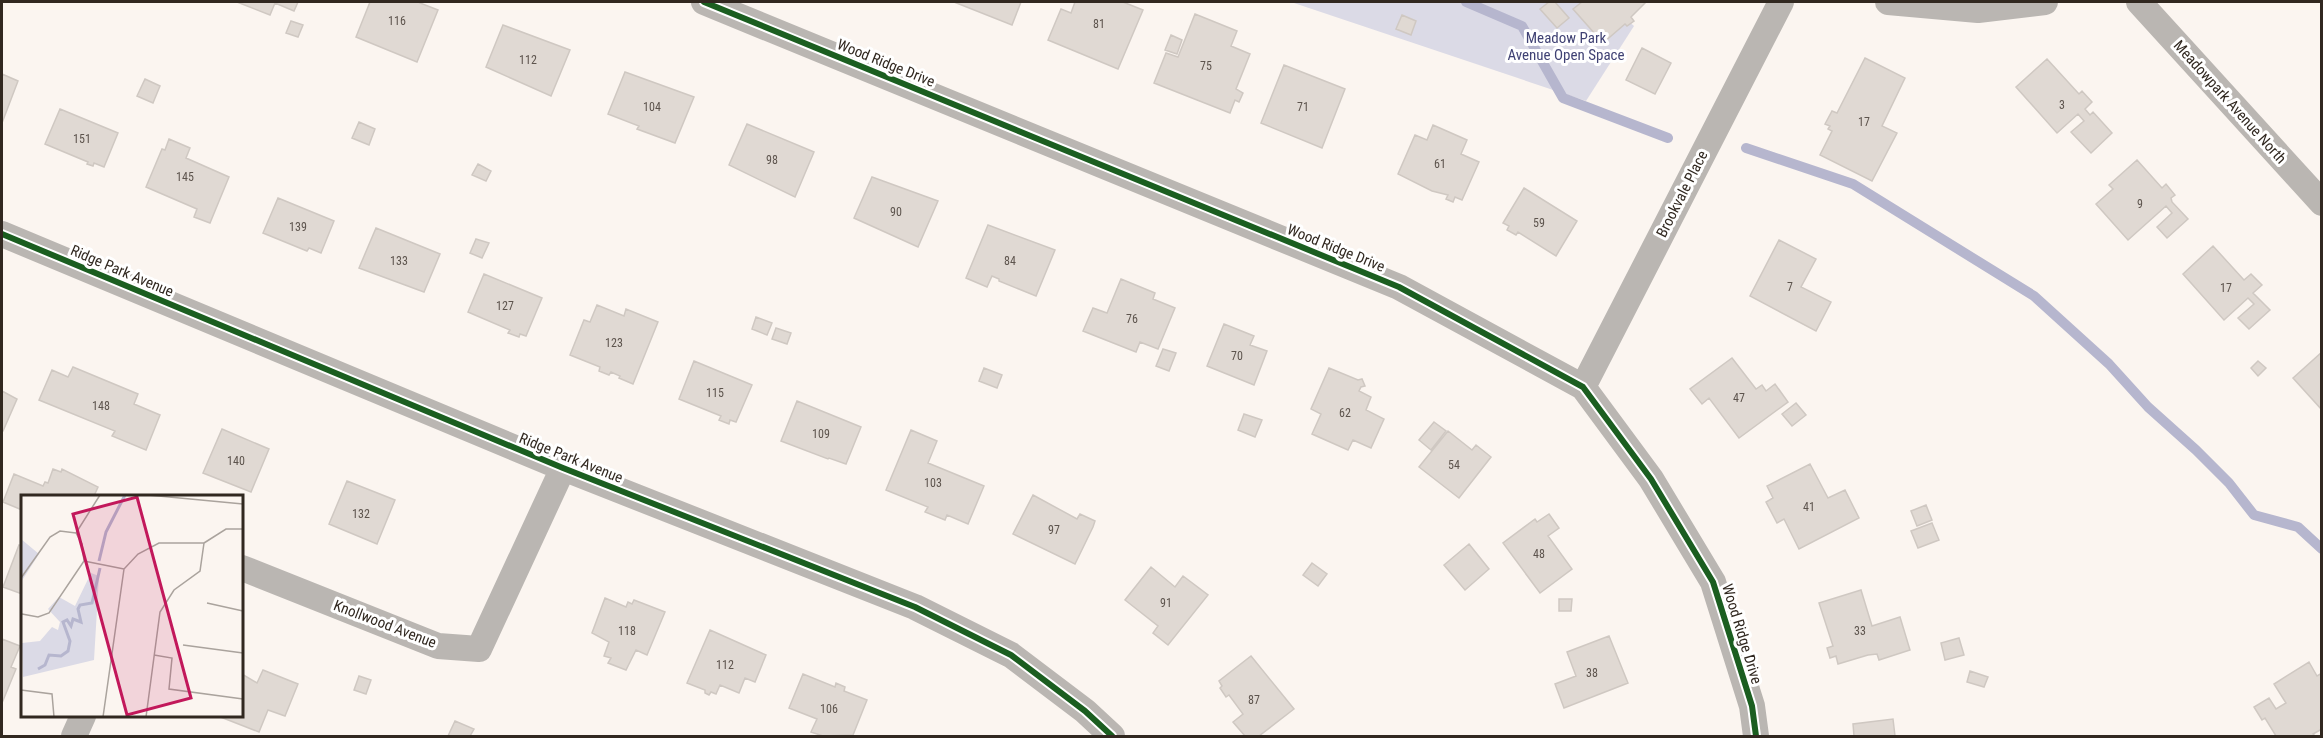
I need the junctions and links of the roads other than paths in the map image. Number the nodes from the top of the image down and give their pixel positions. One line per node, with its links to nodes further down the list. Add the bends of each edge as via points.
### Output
1 (704, 2): 8 (street, Wood Ridge Drive, via 1399,287)
2 (1781, 2): 8 (street, Brookvale Place)
3 (1888, 2): 4 (street, via 1978,10)
4 (2045, 2)
5 (2139, 2): 6 (street, Meadowpark Avenue North)
6 (2322, 203)
7 (2, 234): 9 (street, Ridge Park Avenue)
8 (1583, 387): 14 (street, Wood Ridge Drive, via 1651,479 1713,582 1752,706)
9 (563, 468): 10 (street, Knollwood Avenue, via 478,649 438,646); 13 (street, Ridge Park Avenue, via 915,607 1011,655)
10 (243, 567)
11 (83, 717): 12 (street)
12 (74, 736)
13 (1112, 736)
14 (1756, 736)

